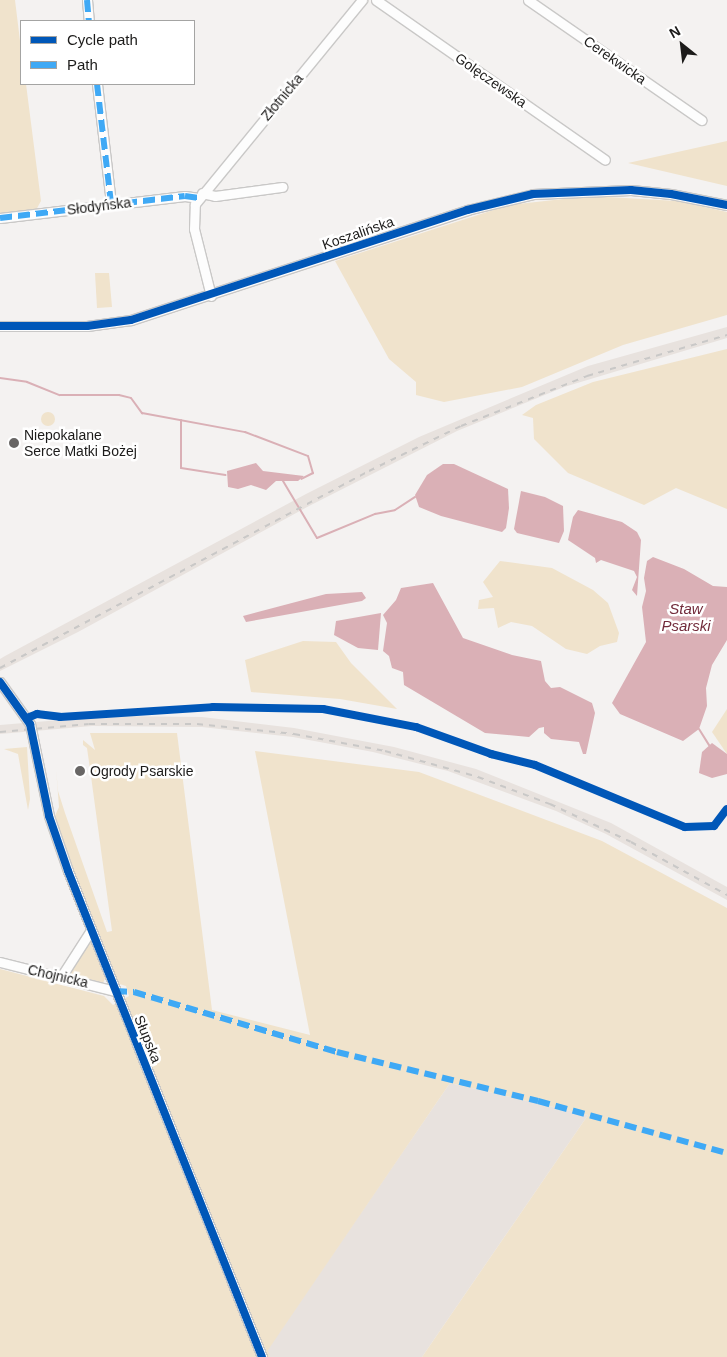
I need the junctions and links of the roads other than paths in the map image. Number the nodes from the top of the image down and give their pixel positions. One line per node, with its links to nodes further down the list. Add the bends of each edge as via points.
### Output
1 (87, 0): 5 (street)
2 (362, 0): 10 (street, Złotnicka)
3 (376, 0): 8 (street, Golęczewska)
4 (528, 0): 7 (street, Cerekwicka)
5 (90, 20)
6 (97, 85): 11 (street)
7 (702, 120)
8 (605, 160)
9 (282, 187): 10 (street)
10 (200, 195): 11 (street, Słodyńska); 14 (street, Złotnicka, via 193,221)
11 (111, 204): 13 (street, Słodyńska)
12 (727, 205): 14 (street, Koszalińska, via 631,190 567,191 514,197 466,210)
13 (0, 218)
14 (211, 296): 15 (street, Koszalińska, via 112,324)
15 (0, 326)
16 (0, 682): 17 (street, Słupska, via 30,724 49,816)
17 (91, 930): 19 (street); 20 (street, Słupska)
18 (0, 962): 19 (street, Chojnicka)
19 (61, 977): 20 (street, Chojnicka)
20 (115, 991): 21 (street, Słupska)
21 (262, 1357)

